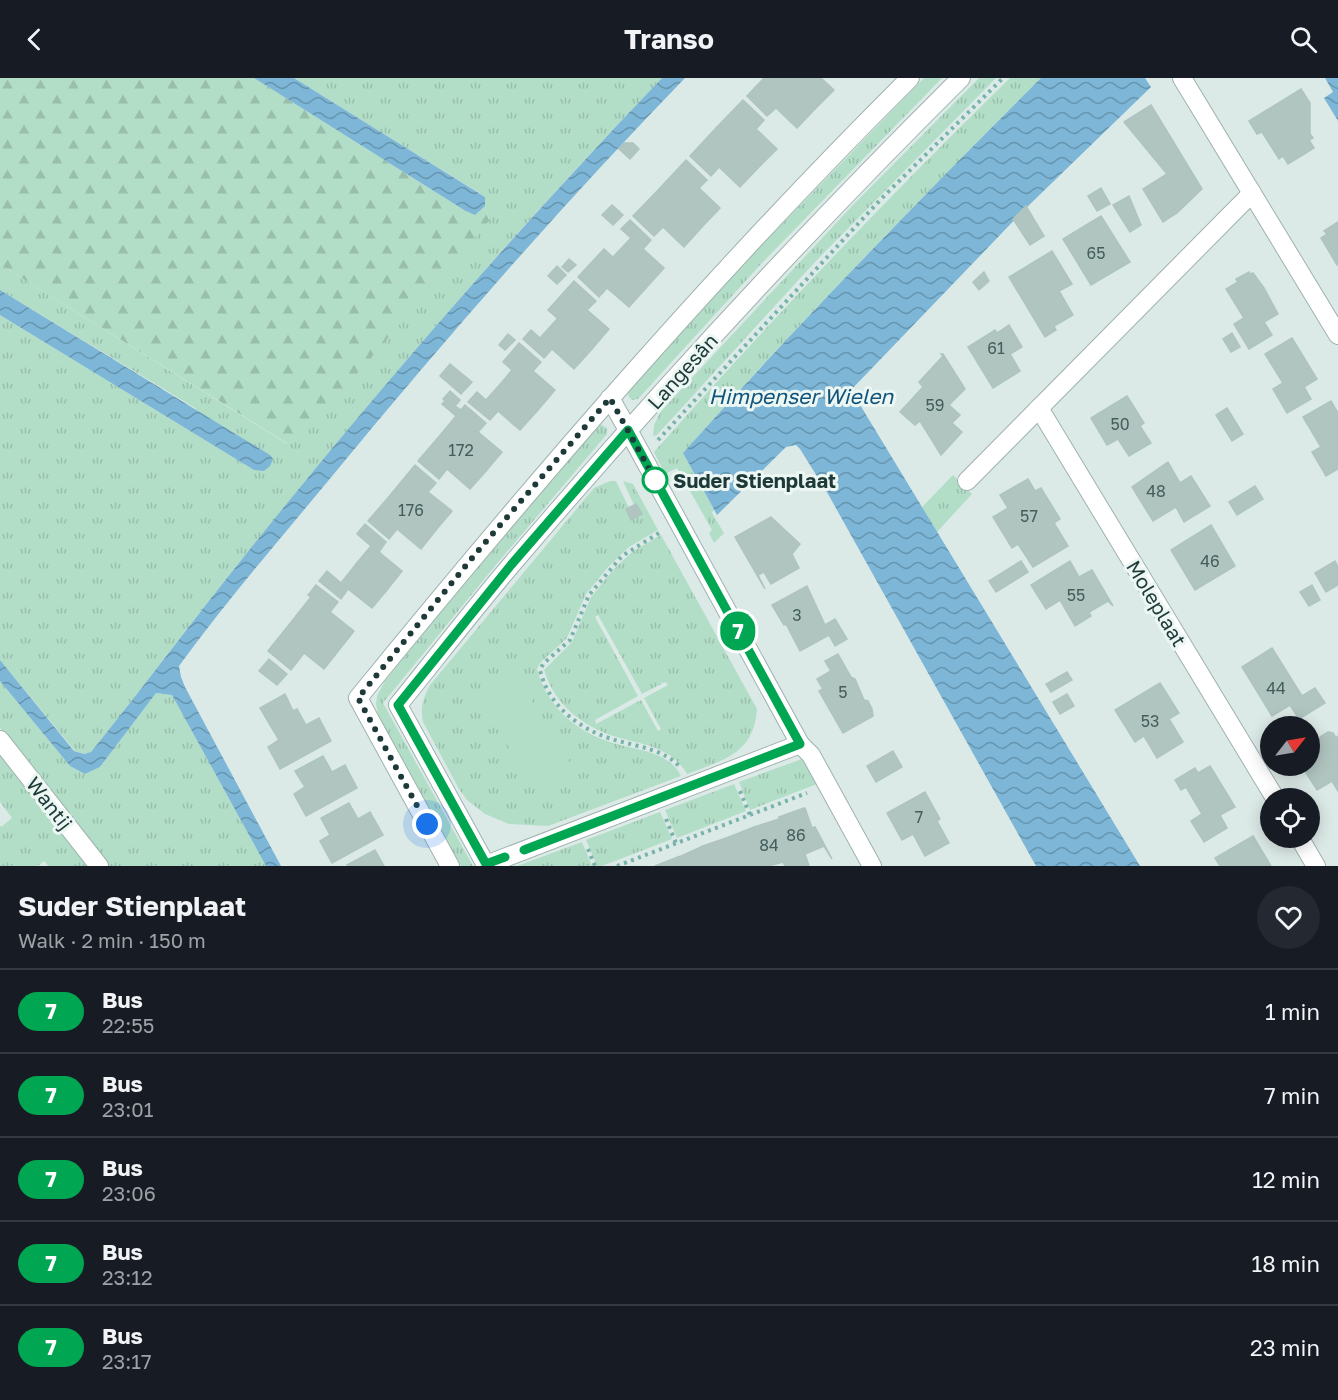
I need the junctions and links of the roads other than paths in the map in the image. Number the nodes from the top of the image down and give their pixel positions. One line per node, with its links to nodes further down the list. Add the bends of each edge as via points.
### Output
1 (910, 78): 6 (street, Langesân, via 693,304)
2 (961, 78): 8 (street, Langesân, via 843,197)
3 (1182, 78): 4 (street)
4 (1252, 193): 5 (street); 7 (street)
5 (1338, 335)
6 (610, 398): 8 (street); 16 (street, Langesân, via 358,698)
7 (1039, 408): 9 (street); 12 (street, Moleplaat)
8 (628, 430): 11 (street); 14 (street, Langesân, via 511,565 398,705)
9 (967, 481)
10 (0, 740): 15 (street, Wantij)
11 (800, 744): 14 (street); 17 (street, via 811,755)
12 (1269, 788)
13 (1305, 848): 18 (street)
14 (487, 865)
15 (99, 866)
16 (450, 866)
17 (872, 866)
18 (1316, 866)

